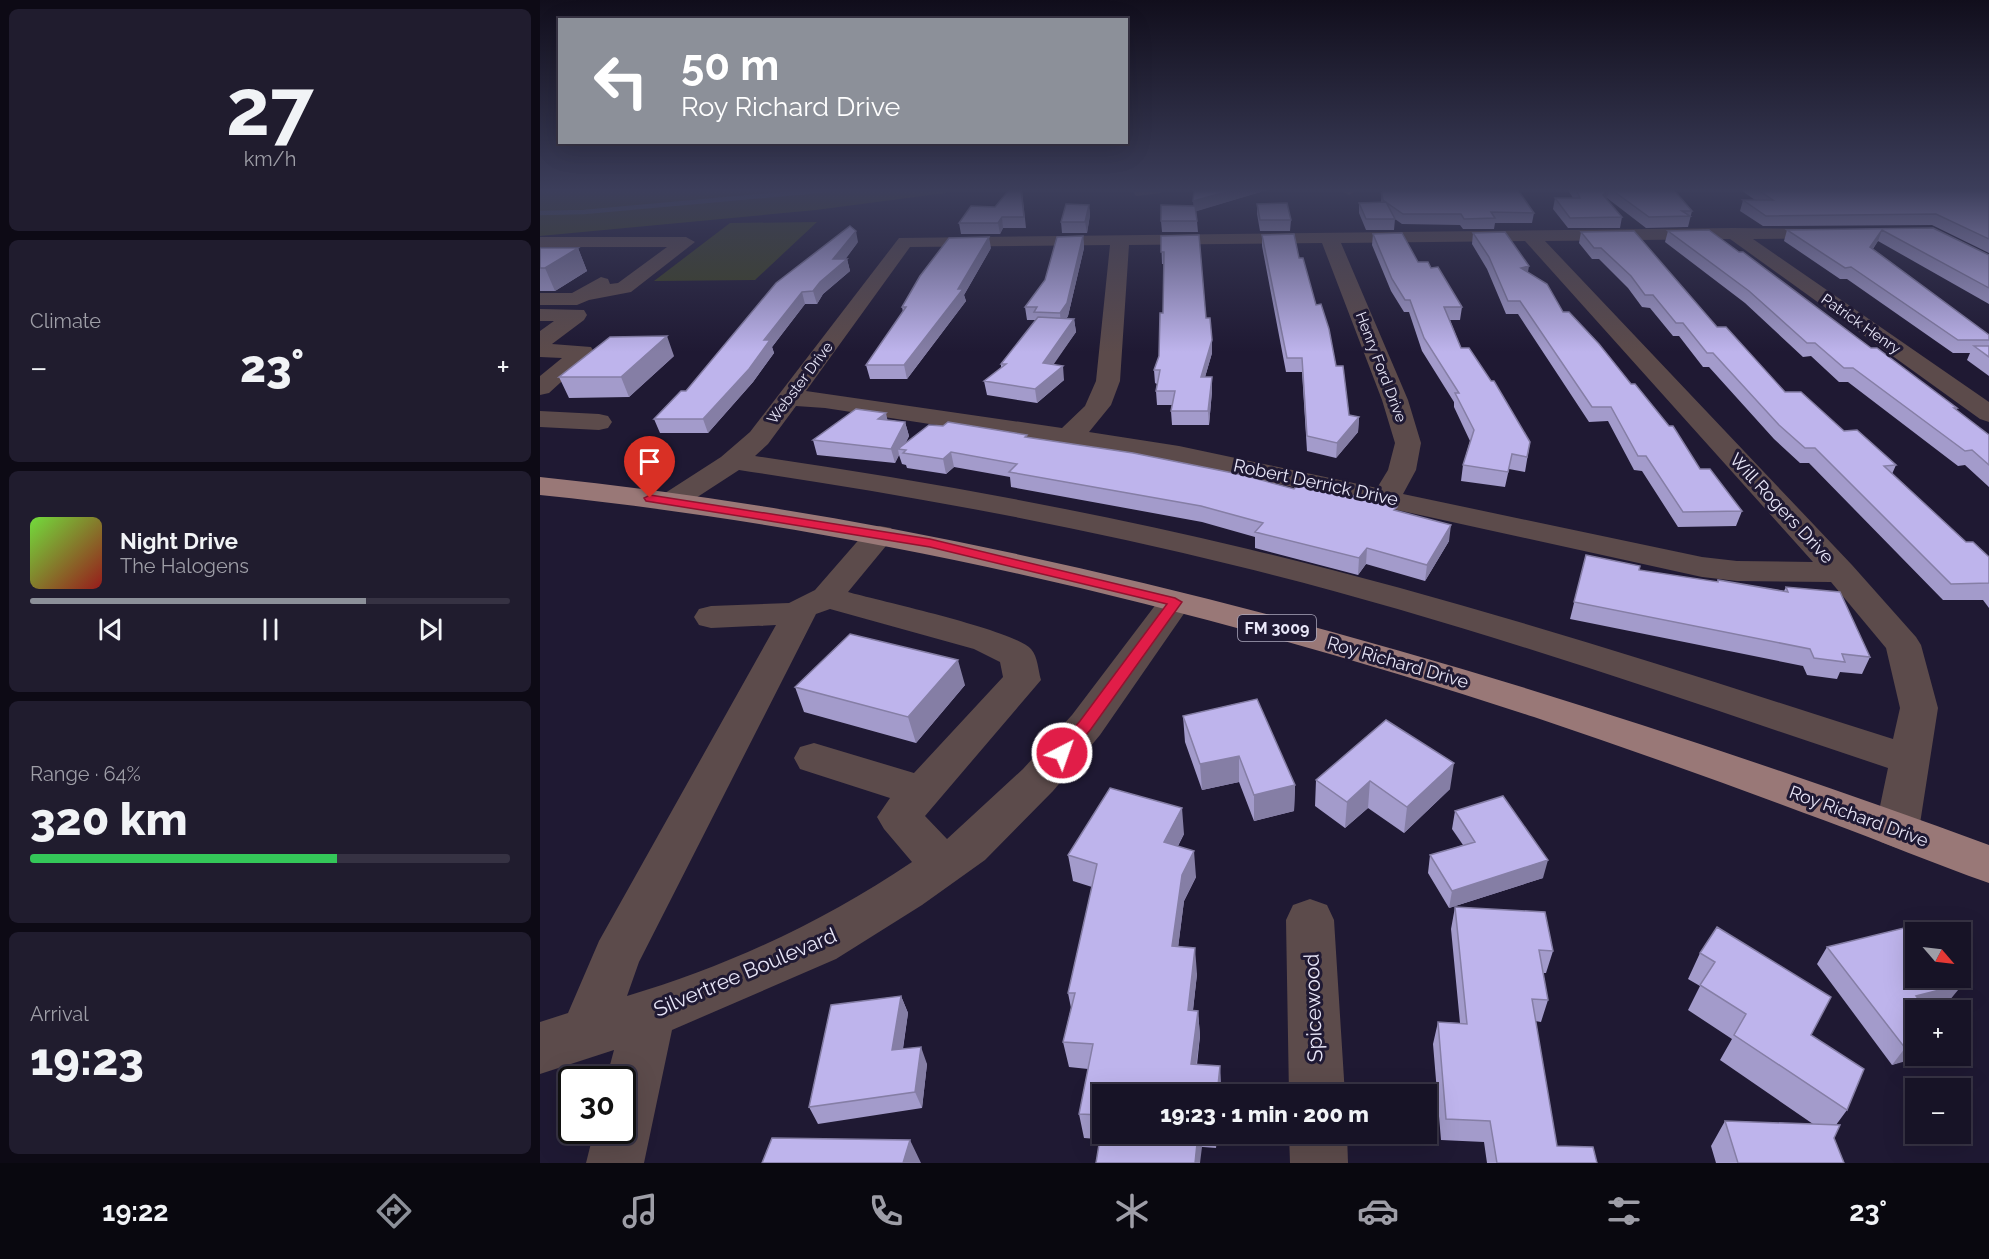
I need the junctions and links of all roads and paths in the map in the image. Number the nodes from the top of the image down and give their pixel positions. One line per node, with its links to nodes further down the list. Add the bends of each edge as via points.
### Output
1 (683, 244): 8 (street, via 624,288)
2 (903, 244): 14 (street, Webster Drive)
3 (1120, 244): 18 (street, via 1108,381 1094,414)
4 (1332, 244): 21 (street, Henry Ford Drive, via 1408,443 1406,458)
5 (1538, 244): 24 (street, Will Rogers Drive)
6 (1749, 244): 15 (street, Patrick Henry)
7 (540, 256): 8 (street, via 639,256)
8 (583, 295): 9 (street)
9 (540, 299)
10 (540, 315): 11 (street, via 576,315)
11 (540, 342)
12 (540, 350): 13 (street, via 583,352)
13 (540, 388)
14 (790, 398): 18 (street, Robert Derrick Drive); 19 (street, Webster Drive, via 759,438)
15 (1989, 414)
16 (540, 419): 17 (street)
17 (599, 423)
18 (1070, 435): 21 (street, Robert Derrick Drive)
19 (732, 461): 22 (street, Webster Drive); 29 (street, via 855,479 1091,523 1246,558 1553,643)
20 (540, 486): 22 (main road, Roy Richard Drive / FM 3009)
21 (1387, 497): 24 (street, Robert Derrick Drive, via 1702,567)
22 (672, 501): 23 (main road, Roy Richard Drive / FM 3009)
23 (880, 535): 25 (main road, Roy Richard Drive / FM 3009, via 930,543); 26 (street)
24 (1840, 572): 29 (street, Will Rogers Drive, via 1903,645 1919,708)
25 (1175, 602): 31 (main road, Roy Richard Drive / FM 3009, via 1402,662 1525,700 1704,759); 33 (street, Silvertree Boulevard, via 1086,725 1038,780 969,847)
26 (816, 604): 27 (street); 30 (street, via 834,599 987,641 1017,656 1022,680); 36 (street, via 616,957)
27 (711, 617)
28 (814, 758): 30 (street)
29 (1910, 760): 31 (street, Will Rogers Drive)
30 (923, 792): 33 (street, via 899,818)
31 (1897, 830): 32 (main road, Roy Richard Drive / FM 3009)
32 (1989, 864)
33 (942, 866): 35 (street, Silvertree Boulevard, via 819,944)
34 (1310, 920): 38 (street, Spicewood)
35 (649, 1014): 36 (street, Silvertree Boulevard); 40 (street)
36 (585, 1035): 37 (street, Silvertree Boulevard)
37 (540, 1048)
38 (1317, 1084)
39 (1318, 1144): 41 (street)
40 (615, 1163)
41 (1319, 1163)

